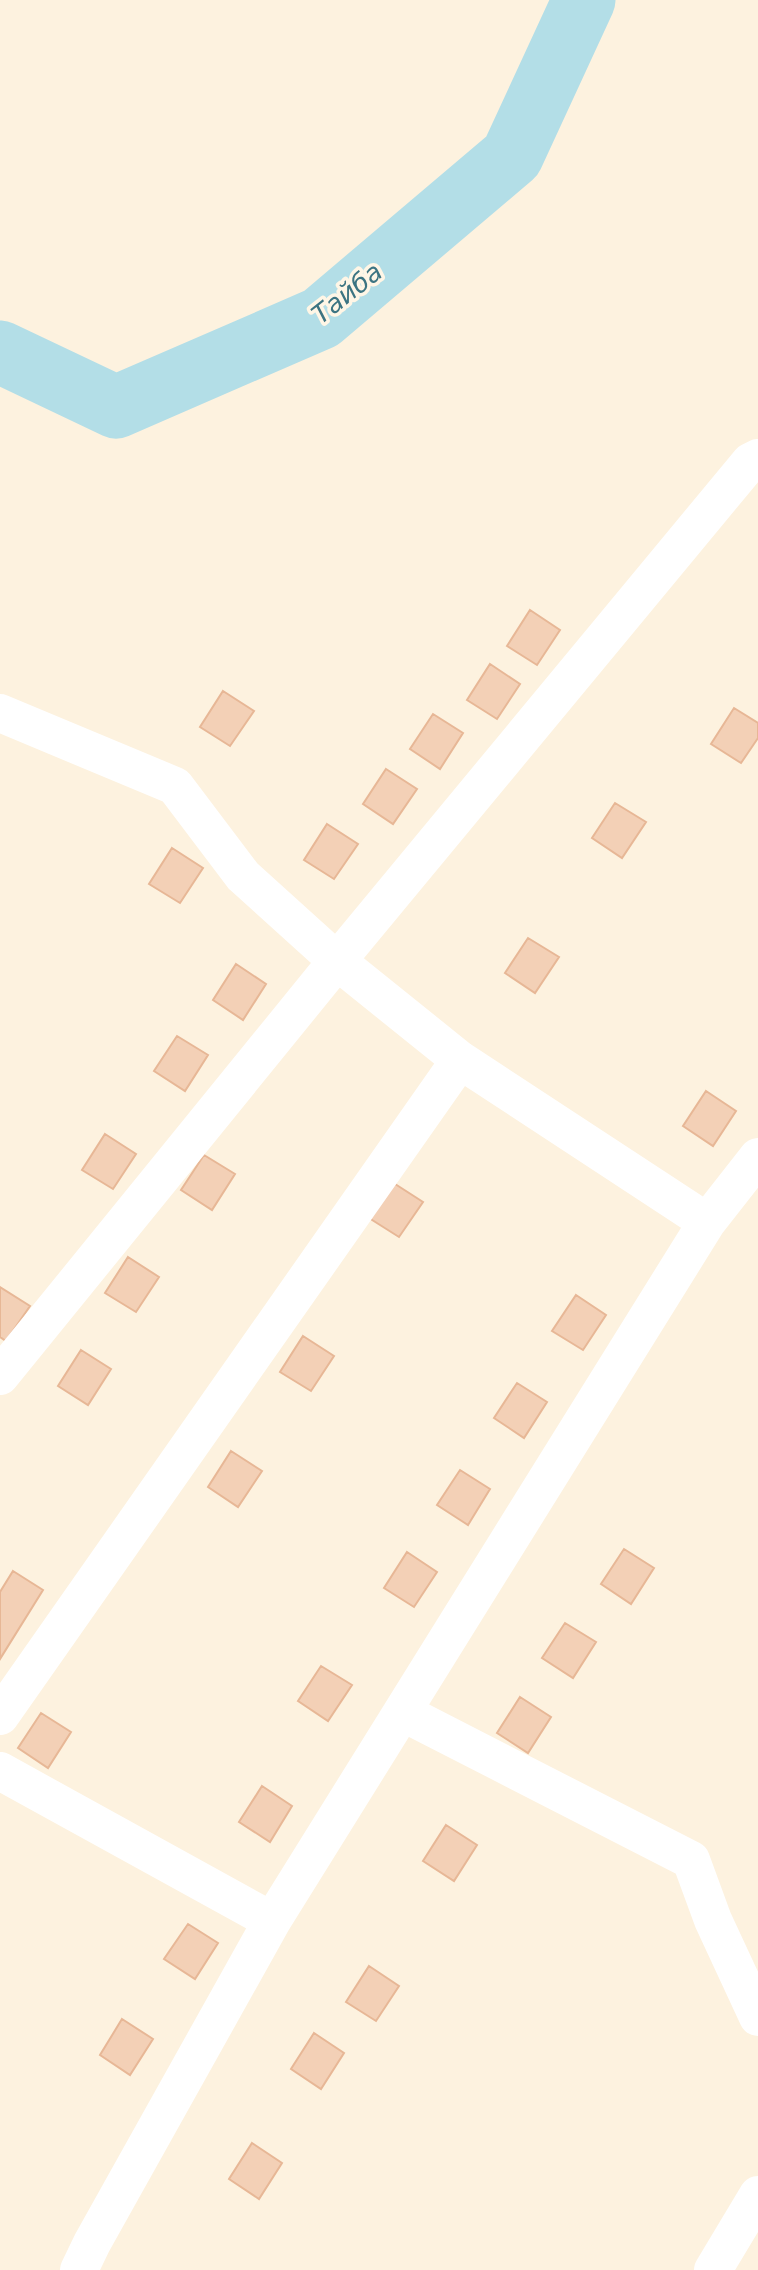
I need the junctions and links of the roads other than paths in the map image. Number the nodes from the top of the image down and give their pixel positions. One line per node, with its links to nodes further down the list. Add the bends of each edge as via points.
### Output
1 (758, 458): 3 (street, via 750,462)
2 (0, 713): 3 (street, via 175,786 243,876)
3 (337, 961): 4 (street); 7 (street)
4 (460, 1060): 6 (street); 9 (street)
5 (758, 1157): 6 (street)
6 (707, 1222): 8 (street)
7 (0, 1376)
8 (402, 1712): 11 (street); 12 (street, via 691,1860)
9 (0, 1716)
10 (0, 1770): 11 (street)
11 (272, 1921): 14 (street)
12 (758, 2017)
13 (758, 2195): 15 (street)
14 (79, 2270)
15 (713, 2270)

